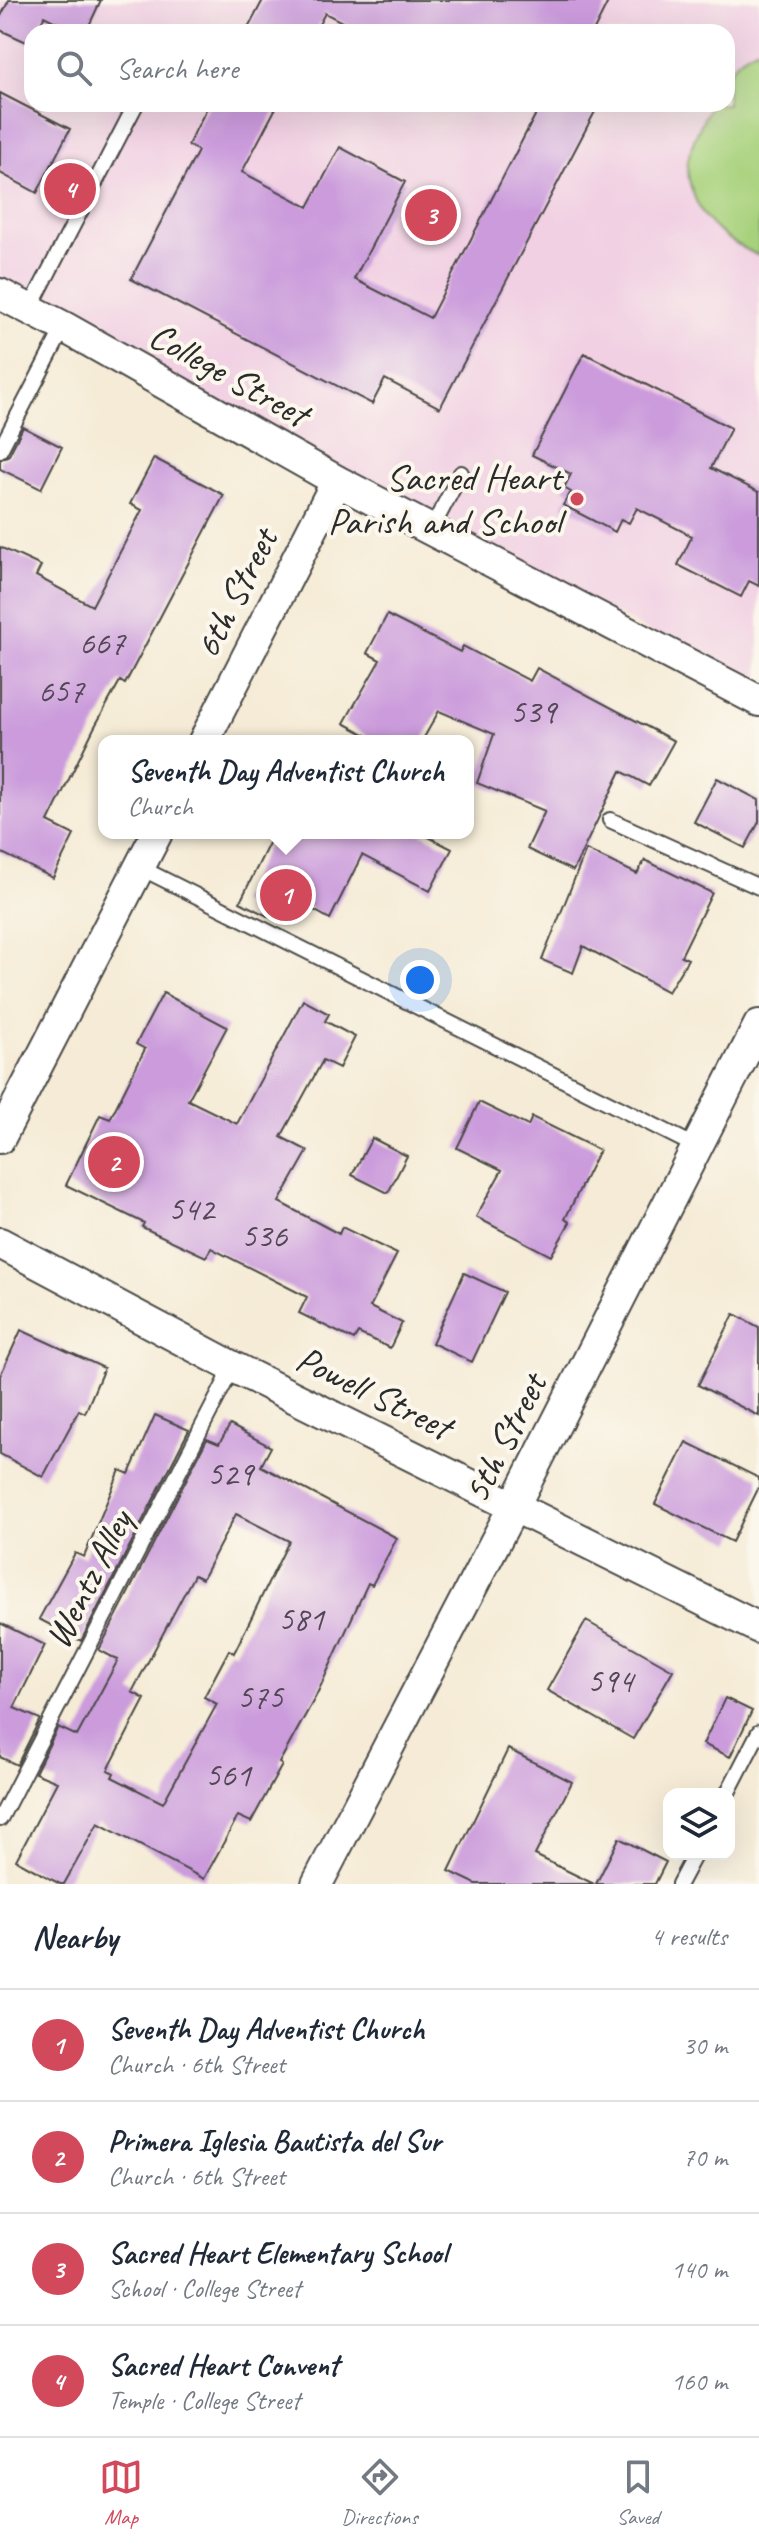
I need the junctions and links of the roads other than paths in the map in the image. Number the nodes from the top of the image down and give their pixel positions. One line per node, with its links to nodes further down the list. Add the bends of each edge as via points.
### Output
1 (132, 112): 3 (lane)
2 (0, 294): 3 (street, College Street)
3 (30, 308): 4 (street, College Street)
4 (64, 327): 5 (lane); 7 (street, College Street)
5 (0, 450)
6 (461, 473): 8 (lane)
7 (337, 481): 8 (street, College Street); 10 (street, 6th Street)
8 (431, 530): 9 (street, College Street)
9 (759, 701)
10 (207, 735)
11 (610, 820): 14 (lane)
12 (154, 839): 13 (street)
13 (139, 867): 16 (street); 17 (lane)
14 (759, 887)
15 (759, 1025): 17 (street, 5th Street)
16 (0, 1138)
17 (697, 1147): 20 (street, 5th Street)
18 (0, 1243): 19 (street, Powell Street)
19 (233, 1367): 20 (street, Powell Street); 24 (lane, Wentz Alley)
20 (514, 1506): 21 (street, Powell Street); 26 (street, 5th Street)
21 (759, 1628)
22 (759, 1732): 23 (lane)
23 (730, 1788)
24 (0, 1819)
25 (692, 1860): 27 (lane)
26 (317, 1884)
27 (679, 1884)

